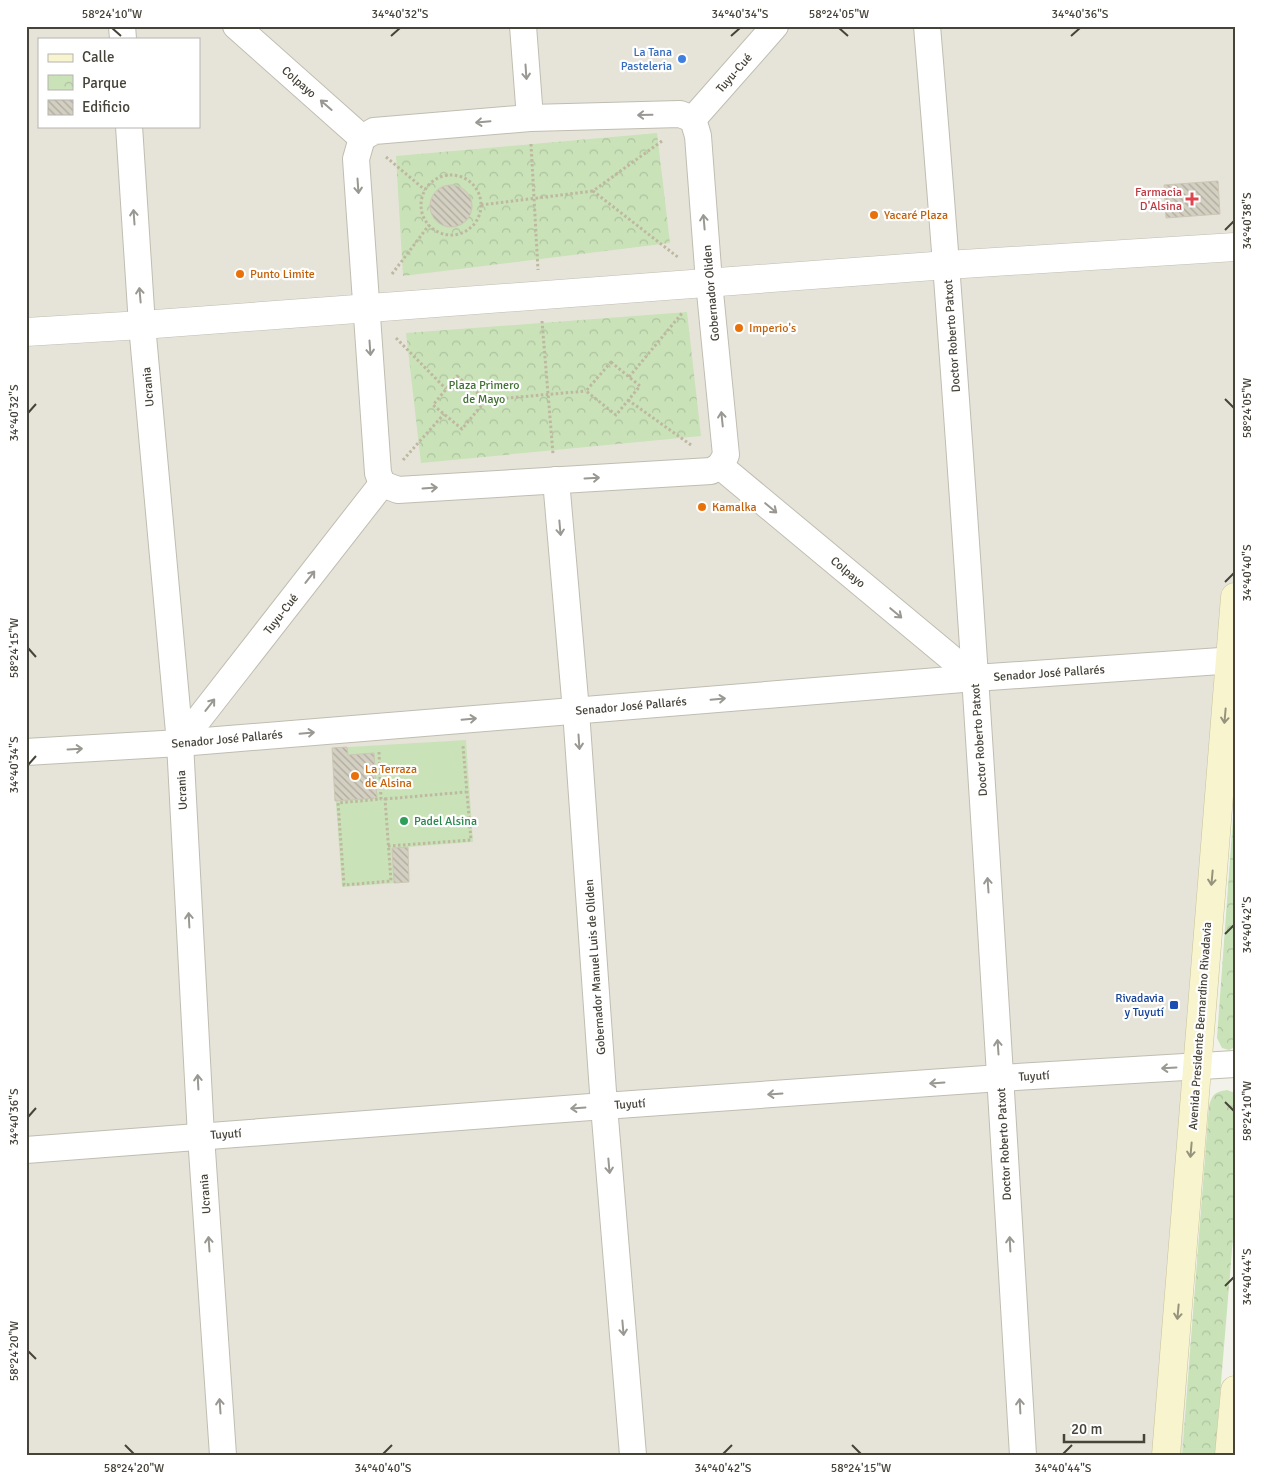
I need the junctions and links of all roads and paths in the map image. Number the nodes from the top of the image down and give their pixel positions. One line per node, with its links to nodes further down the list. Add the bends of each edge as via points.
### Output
1 (236, 26): 8 (street, Colpayo, one-way to 1)
2 (523, 26): 5 (street, one-way to 5)
3 (775, 26): 6 (street, Tuyu-Cué)
4 (927, 26): 15 (street, Doctor Roberto Patxot)
5 (530, 118): 6 (street, one-way to 5, via 680,114); 8 (street, one-way to 8, via 374,131); 11 (path)
6 (693, 119): 10 (path); 16 (street, Gobernador Oliden, one-way to 6, via 698,136)
7 (128, 128): 19 (street, Ucrania, one-way to 7)
8 (362, 138): 9 (path); 18 (street, one-way to 18, via 356,160)
9 (425, 190): 12 (path, via 437,178 446,175 463,177 476,188); 13 (path, via 422,209)
10 (593, 191): 11 (path); 16 (path)
11 (533, 199): 12 (path); 17 (path)
12 (481, 205): 13 (path, via 474,224 457,234 447,234)
13 (429, 225): 18 (path)
14 (1235, 247): 15 (street)
15 (947, 265): 16 (street); 33 (street, Doctor Roberto Patxot)
16 (709, 282): 17 (street); 21 (path); 28 (street, Gobernador Oliden, one-way to 16, via 726,455)
17 (540, 295): 18 (street); 24 (path)
18 (367, 307): 19 (street); 22 (path); 30 (street, one-way to 30, via 378,474)
19 (142, 325): 20 (street); 35 (street, Ucrania)
20 (26, 332)
21 (628, 377): 23 (path, via 611,362); 26 (path, via 640,386)
22 (446, 389): 25 (path, via 457,376); 27 (path, via 433,405)
23 (586, 391): 24 (path); 26 (path, via 616,415)
24 (548, 395): 25 (path); 29 (path)
25 (486, 400): 27 (path, via 462,429)
26 (628, 400): 28 (path)
27 (444, 414): 30 (path)
28 (720, 466): 29 (street, one-way to 28, via 711,471); 33 (street, Colpayo, one-way to 33)
29 (556, 480): 30 (street, one-way to 29, via 398,490); 34 (street, Gobernador Manuel Luis de Oliden, one-way to 34)
30 (382, 484): 35 (street, Tuyu-Cué, one-way to 30)
31 (1235, 597): 32 (main road, Avenida Presidente Bernardino Rivadavia)
32 (1232, 660): 33 (street, Senador José Pallarés); 43 (main road, Avenida Presidente Bernardino Rivadavia, one-way to 43)
33 (975, 678): 34 (street, Senador José Pallarés, one-way to 33); 44 (street, Doctor Roberto Patxot, one-way to 33)
34 (576, 711): 35 (street, Senador José Pallarés, one-way to 34); 45 (street, Gobernador Manuel Luis de Oliden, one-way to 45)
35 (180, 743): 38 (street, Senador José Pallarés, one-way to 35); 46 (street, Ucrania, one-way to 35)
36 (463, 743): 39 (path)
37 (378, 749): 40 (path)
38 (26, 752)
39 (466, 792): 40 (path); 41 (path, via 470,840)
40 (383, 799): 41 (path); 41 (path, via 338,803 344,885 391,881)
41 (388, 846)
42 (1235, 1064): 43 (street, Tuyutí)
43 (1198, 1067): 44 (street, Tuyutí, one-way to 44); 53 (main road, Avenida Presidente Bernardino Rivadavia, one-way to 53)
44 (1000, 1078): 45 (street, Tuyutí, one-way to 45); 52 (street, Doctor Roberto Patxot, one-way to 44)
45 (604, 1106): 46 (street, Tuyutí, one-way to 46); 51 (street, Gobernador Manuel Luis de Oliden, one-way to 51)
46 (201, 1136): 47 (street, Tuyutí); 50 (street, Ucrania, one-way to 46)
47 (26, 1150)
48 (1235, 1390): 49 (main road)
49 (1231, 1454)
50 (223, 1455)
51 (633, 1455)
52 (1023, 1455)
53 (1166, 1455)

